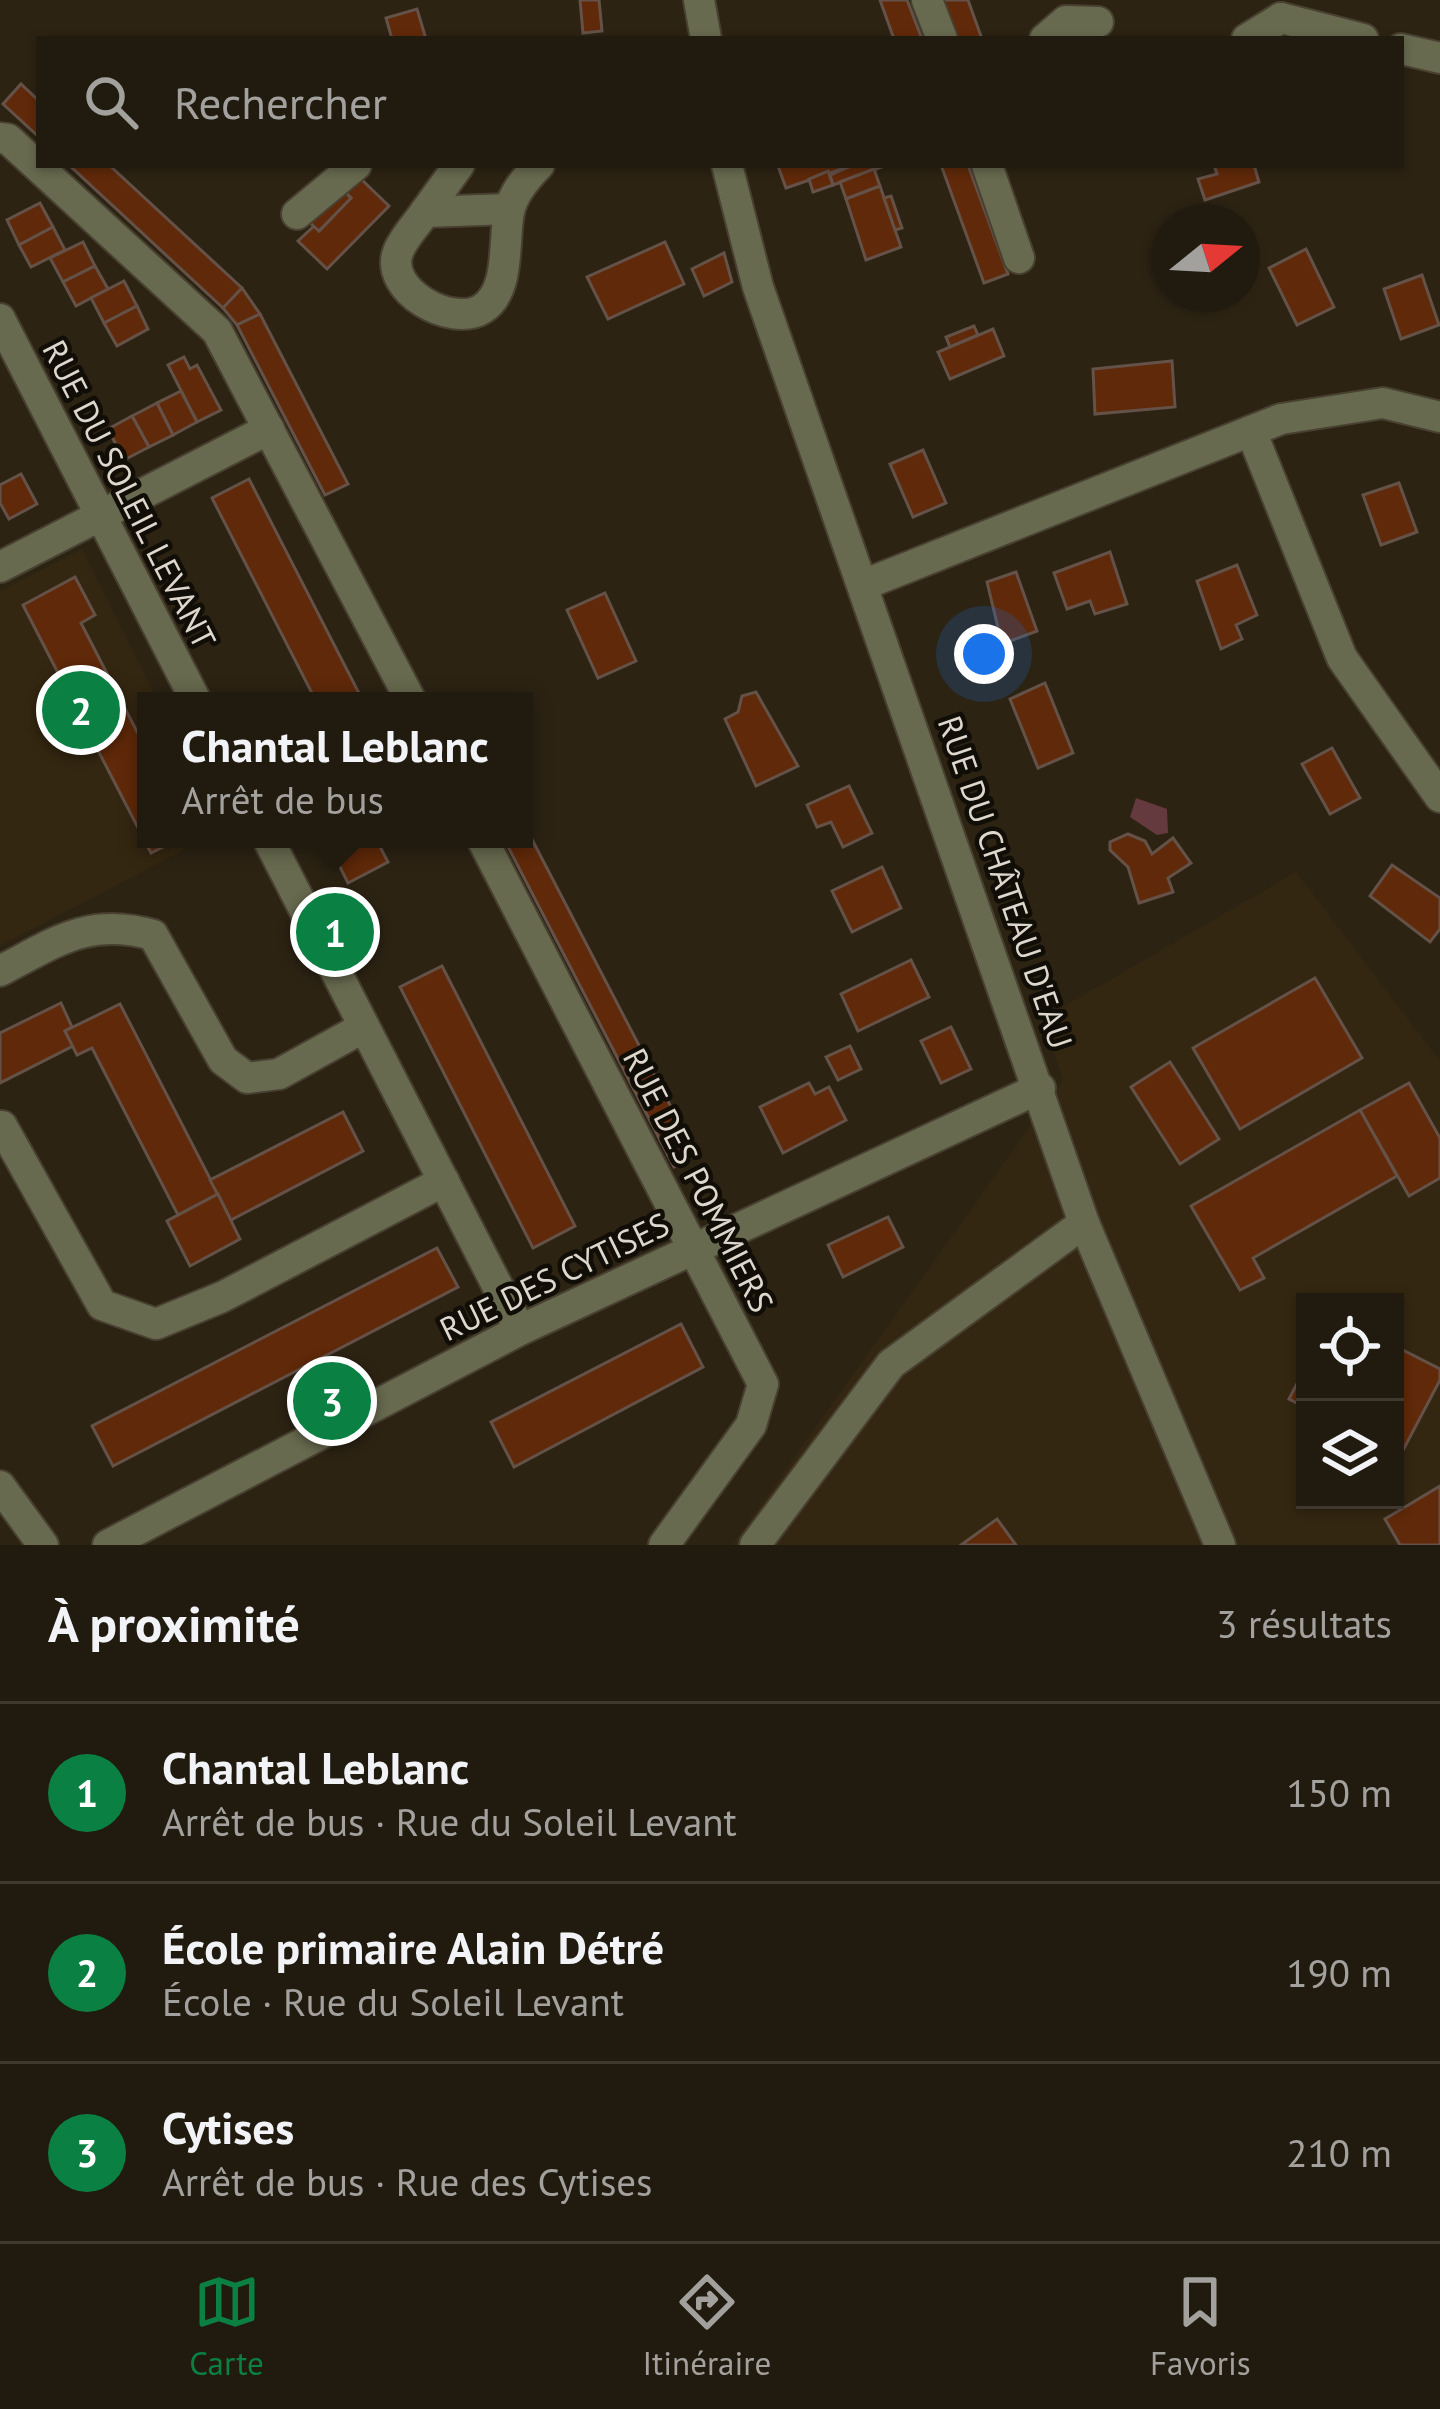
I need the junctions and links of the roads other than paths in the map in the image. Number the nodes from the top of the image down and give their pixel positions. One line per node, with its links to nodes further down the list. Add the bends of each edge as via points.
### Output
1 (699, 0): 5 (street)
2 (927, 0): 6 (street)
3 (1276, 9): 8 (street); 9 (street)
4 (1104, 20): 7 (street, via 1066,22)
5 (705, 36)
6 (941, 36)
7 (1049, 36)
8 (1250, 36)
9 (1354, 36)
10 (1404, 50): 11 (street)
11 (1440, 58)
12 (0, 138): 13 (street)
13 (36, 165)
14 (40, 168): 26 (street, via 217,331)
15 (352, 168): 22 (street)
16 (457, 168): 21 (street)
17 (536, 168): 20 (street)
18 (728, 168): 30 (street, RUE DU CHÂTEAU D'EAU, via 758,287)
19 (988, 168): 23 (street)
20 (509, 209): 21 (street); 21 (street, via 495,295 463,315 406,290 397,269)
21 (424, 212)
22 (297, 214)
23 (1019, 258)
24 (0, 319): 28 (street, RUE DU SOLEIL LEVANT)
25 (1440, 417): 27 (street, via 1383,403)
26 (269, 429): 28 (street); 32 (street)
27 (1251, 431): 30 (street); 33 (street, via 1342,658)
28 (102, 517): 29 (street); 31 (street, RUE DU SOLEIL LEVANT)
29 (0, 567)
30 (863, 585): 38 (street, RUE DU CHÂTEAU D'EAU)
31 (191, 692)
32 (405, 692)
33 (1440, 797)
34 (273, 848): 37 (street)
35 (487, 848): 42 (street, RUE DES POMMIERS)
36 (0, 971): 37 (street, via 78,931 118,925 153,935 223,1060 247,1078 279,1074)
37 (364, 1027): 40 (street)
38 (1040, 1088): 41 (street, RUE DU CHÂTEAU D'EAU); 42 (street, RUE DES CYTISES)
39 (2, 1126): 40 (street, via 102,1305 156,1324)
40 (444, 1181): 43 (street)
41 (1084, 1223): 48 (street, via 891,1364); 49 (street, RUE DU CHÂTEAU D'EAU)
42 (694, 1247): 43 (street, RUE DES CYTISES); 47 (street, RUE DES POMMIERS, via 763,1384 751,1425)
43 (520, 1330): 46 (street, RUE DES CYTISES)
44 (0, 1486): 45 (street)
45 (43, 1545)
46 (108, 1545)
47 (664, 1545)
48 (755, 1545)
49 (1220, 1545)

